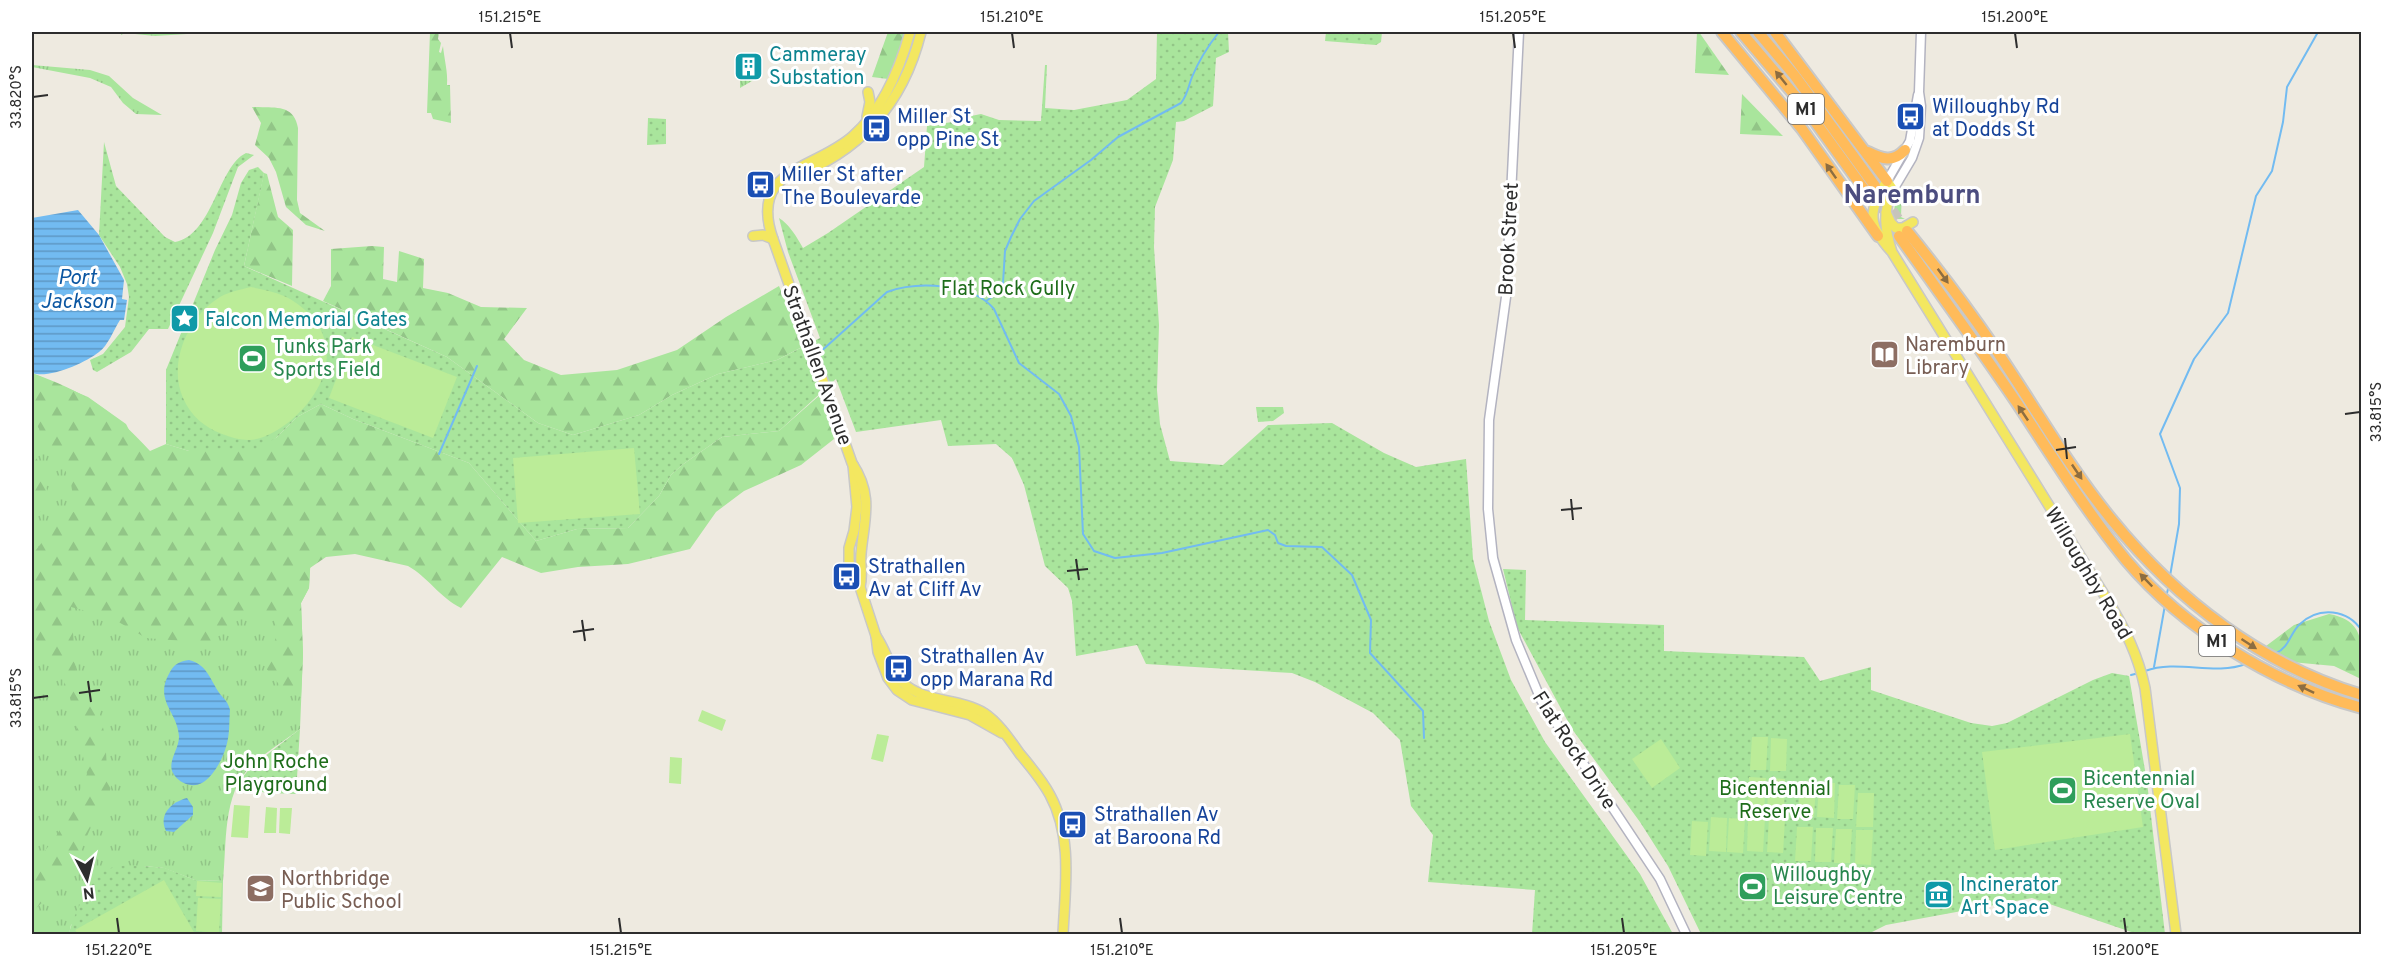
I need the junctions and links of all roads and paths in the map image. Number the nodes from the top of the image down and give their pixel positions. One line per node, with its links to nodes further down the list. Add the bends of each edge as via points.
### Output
1 (910, 32): 9 (main road)
2 (921, 32): 9 (main road)
3 (1519, 32): 25 (main road, Brook Street, via 1506,297)
4 (1722, 32): 22 (highway, one-way to 4, via 1802,129)
5 (1741, 32): 6 (highway, M1, one-way to 5, via 1795,76 1870,189)
6 (1758, 32)
7 (1775, 32): 15 (highway)
8 (1921, 32): 14 (main road, Willoughby Road, via 1921,106)
9 (911, 48): 11 (main road); 12 (main road)
10 (868, 92): 13 (main road)
11 (885, 94): 12 (main road); 13 (main road)
12 (895, 95): 17 (main road, via 865,134 843,153)
13 (867, 119): 17 (main road, via 846,142 799,166)
14 (1915, 138): 16 (main road, Willoughby Road); 18 (main road, Willoughby Road, via 1912,158)
15 (1865, 150): 16 (highway, via 1886,159 1897,158); 18 (highway)
16 (1905, 150): 18 (main road, Willoughby Road)
17 (783, 180): 23 (main road, Strathallen Avenue, via 766,208)
18 (1890, 185): 19 (main road, Willoughby Road); 22 (main road, Willoughby Road, via 1878,196 1874,209)
19 (1885, 210): 20 (main road, via 1896,228); 24 (main road, Willoughby Road)
20 (1906, 230): 34 (highway, M1, one-way to 34, via 1988,338 2113,520 2180,591 2268,656); 35 (highway, M1, one-way to 20, via 2330,700 2278,676 2215,640 2127,561 1981,351)
21 (753, 236): 23 (main road)
22 (1878, 236): 24 (main road, Willoughby Road)
23 (773, 239): 26 (main road, Strathallen Avenue)
24 (1892, 252): 38 (main road, Willoughby Road, via 2108,601 2140,664)
25 (1488, 445): 37 (main road, Flat Rock Drive, via 1493,558 1519,649 1541,700 1660,879)
26 (853, 464): 27 (main road, Strathallen Avenue); 28 (main road, Strathallen Avenue)
27 (855, 487): 28 (main road); 30 (main road, Strathallen Avenue)
28 (868, 509): 29 (main road, Strathallen Avenue); 30 (main road)
29 (866, 523): 31 (main road, via 858,542); 32 (main road, Strathallen Avenue, via 861,552)
30 (854, 531): 31 (main road, Strathallen Avenue)
31 (849, 548): 32 (main road); 33 (main road, Strathallen Avenue, via 853,577)
32 (863, 575): 33 (main road, Strathallen Avenue)
33 (860, 587): 36 (main road, Strathallen Avenue, via 888,678 912,700 970,715 1006,736 1044,785 1061,822 1065,842)
34 (2361, 695)
35 (2361, 708)
36 (1063, 934)
37 (1686, 934)
38 (2176, 934)

